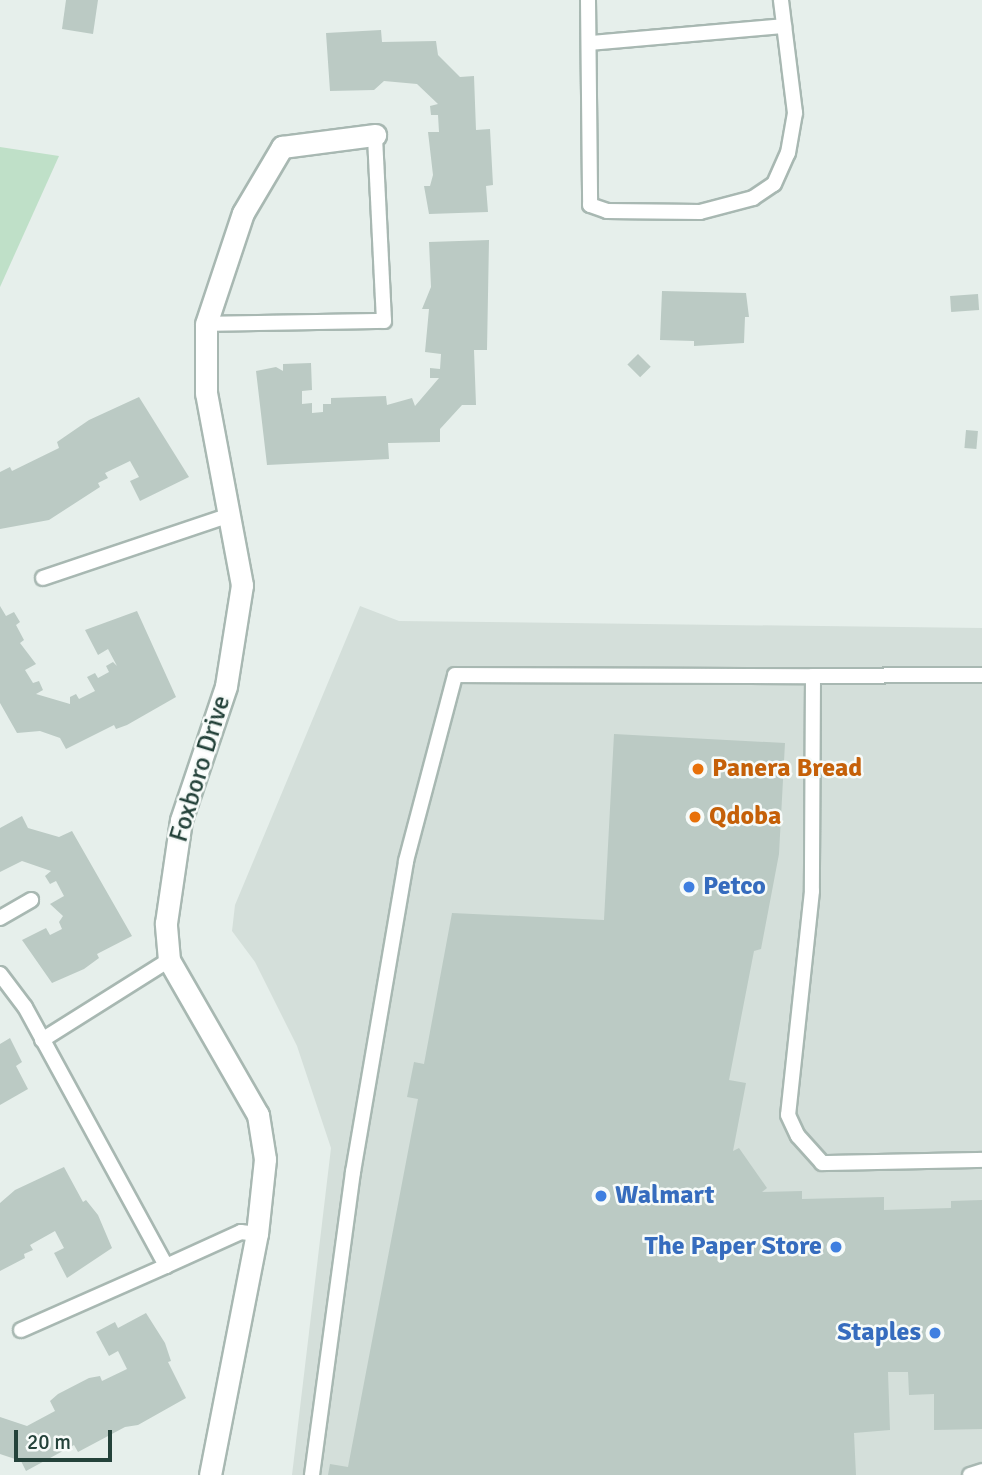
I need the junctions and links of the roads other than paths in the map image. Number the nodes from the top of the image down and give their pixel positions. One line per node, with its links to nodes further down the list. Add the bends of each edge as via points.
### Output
1 (588, 0): 4 (lane)
2 (781, 0): 3 (lane)
3 (784, 26): 4 (lane); 4 (lane, via 795,113 788,153 774,184 753,198 700,212 607,211 590,205)
4 (590, 43)
5 (375, 135): 6 (street, Foxboro Drive, via 282,147 243,213); 6 (lane, via 384,321)
6 (206, 324): 7 (street, Foxboro Drive, via 206,393)
7 (230, 515): 8 (lane); 13 (street, Foxboro Drive, via 242,585 239,616 226,686 181,820 169,893)
8 (43, 578)
9 (982, 675): 10 (lane)
10 (813, 676): 16 (lane, via 811,891 788,1115 798,1136 822,1163); 22 (lane, via 455,675 406,861 353,1172)
11 (31, 900): 12 (lane)
12 (0, 918)
13 (170, 960): 15 (lane); 17 (street, Foxboro Drive, via 258,1115 265,1159)
14 (0, 974): 15 (lane)
15 (42, 1040): 18 (lane)
16 (982, 1160)
17 (257, 1234): 18 (lane, via 241,1232); 21 (street, Foxboro Drive)
18 (166, 1266): 19 (lane)
19 (21, 1330)
20 (982, 1471): 23 (lane)
21 (210, 1475)
22 (312, 1475)
23 (970, 1475)

